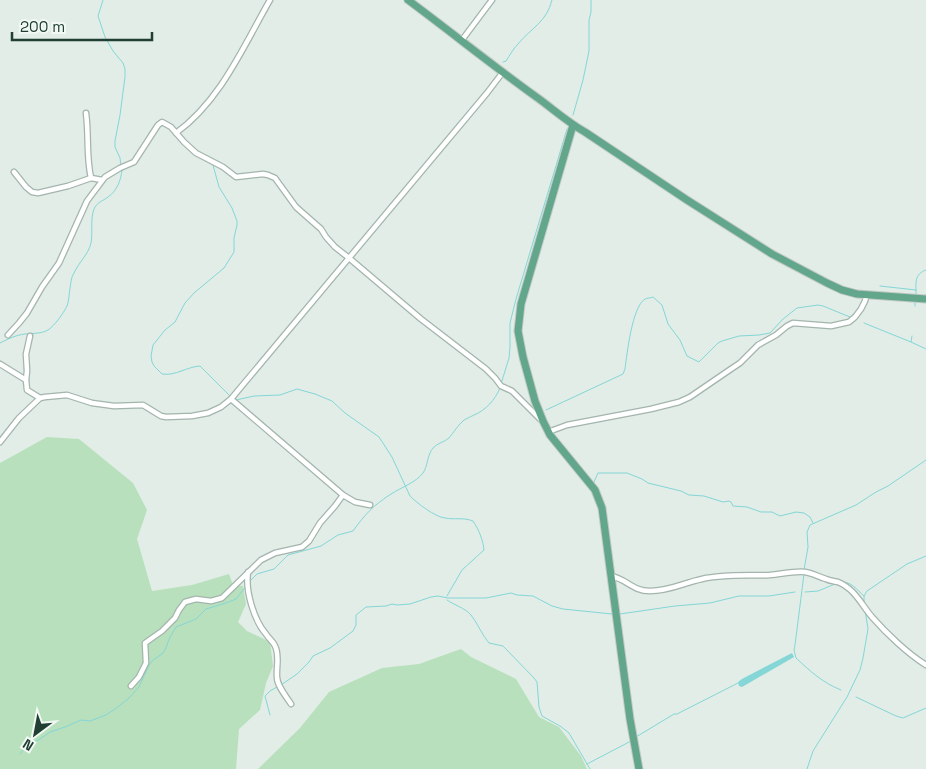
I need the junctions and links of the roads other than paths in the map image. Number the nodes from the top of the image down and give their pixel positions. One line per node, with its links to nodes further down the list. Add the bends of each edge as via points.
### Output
1 (270, 0): 8 (street, via 216,93)
2 (408, 0): 4 (main road)
3 (492, 0): 4 (street)
4 (462, 40): 5 (main road)
5 (503, 72): 7 (main road); 12 (street)
6 (86, 113): 10 (street)
7 (573, 125): 13 (main road, via 772,254 842,290); 21 (main road, via 519,314 523,357)
8 (176, 133): 11 (street, via 160,123 136,160); 12 (street, via 196,153 236,177 263,174 275,178 296,207)
9 (14, 172): 10 (street, via 26,187 38,194)
10 (91, 178): 11 (street)
11 (102, 180): 15 (street, via 83,207 59,263)
12 (349, 258): 20 (street); 21 (street, via 493,375 501,386 512,392)
13 (867, 294): 14 (main road); 22 (street, via 861,309 849,322 831,326 793,323 786,326 740,363 679,402 567,425)
14 (926, 299)
15 (8, 335)
16 (30, 336): 18 (street)
17 (0, 364): 18 (street)
18 (26, 380): 19 (street, via 27,390)
19 (40, 398): 20 (street, via 67,396 114,406 142,405 161,416 174,417 208,413); 23 (street)
20 (231, 399): 24 (street)
21 (542, 421): 22 (main road)
22 (548, 432): 27 (main road, via 598,495)
23 (0, 442)
24 (343, 495): 25 (street); 26 (street, via 302,547 268,556)
25 (370, 505)
26 (248, 572): 29 (street, via 222,598 190,600 182,605 175,618 145,644 144,668); 30 (street, via 256,620 276,648 276,678)
27 (612, 576): 28 (street, via 633,588 649,591 709,578 807,572 851,590 871,616); 31 (main road)
28 (926, 665)
29 (130, 686)
30 (291, 704)
31 (639, 769)

